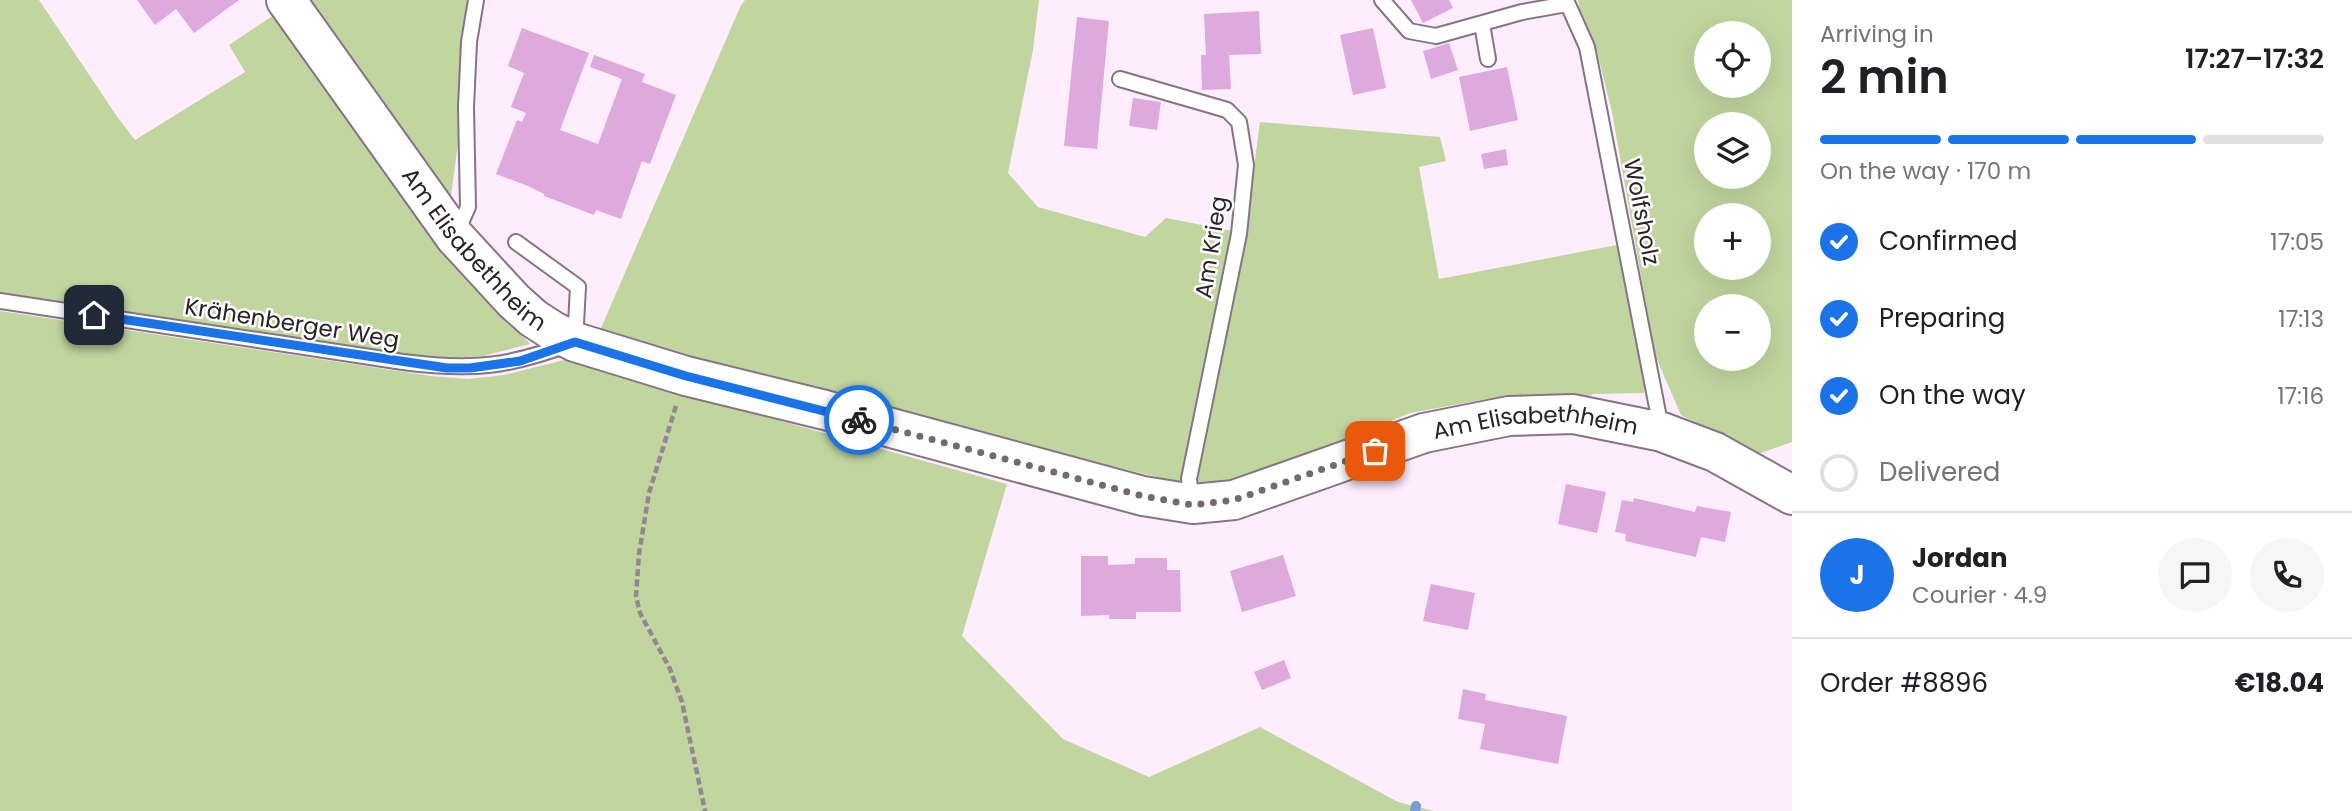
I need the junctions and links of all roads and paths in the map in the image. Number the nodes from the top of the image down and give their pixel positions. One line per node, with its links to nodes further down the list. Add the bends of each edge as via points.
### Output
1 (286, 0): 8 (street, Am Elisabethheim)
2 (476, 0): 8 (lane, via 466,107 468,207)
3 (1382, 0): 5 (lane, Wolfsholz, via 1409,31 1419,34 1446,35)
4 (1566, 2): 5 (lane, Wolfsholz); 13 (lane, Wolfsholz, via 1587,47)
5 (1482, 24): 6 (lane)
6 (1488, 59)
7 (1120, 79): 15 (lane, Am Krieg, via 1227,110 1239,122 1246,165 1239,234 1189,479)
8 (455, 237): 11 (street, Am Elisabethheim, via 533,318)
9 (516, 242): 11 (lane, via 579,287)
10 (0, 301): 11 (lane, Krähenberger Weg, via 447,368 520,361)
11 (575, 342): 12 (street, Am Elisabethheim)
12 (686, 376): 15 (street, Am Elisabethheim); 16 (path, via 654,470 636,596 682,702)
13 (1662, 432): 14 (street, Am Elisabethheim, via 1715,452); 15 (street, Am Elisabethheim, via 1573,414 1509,416 1424,433 1234,500)
14 (1792, 495)
15 (1192, 505)
16 (705, 811)

